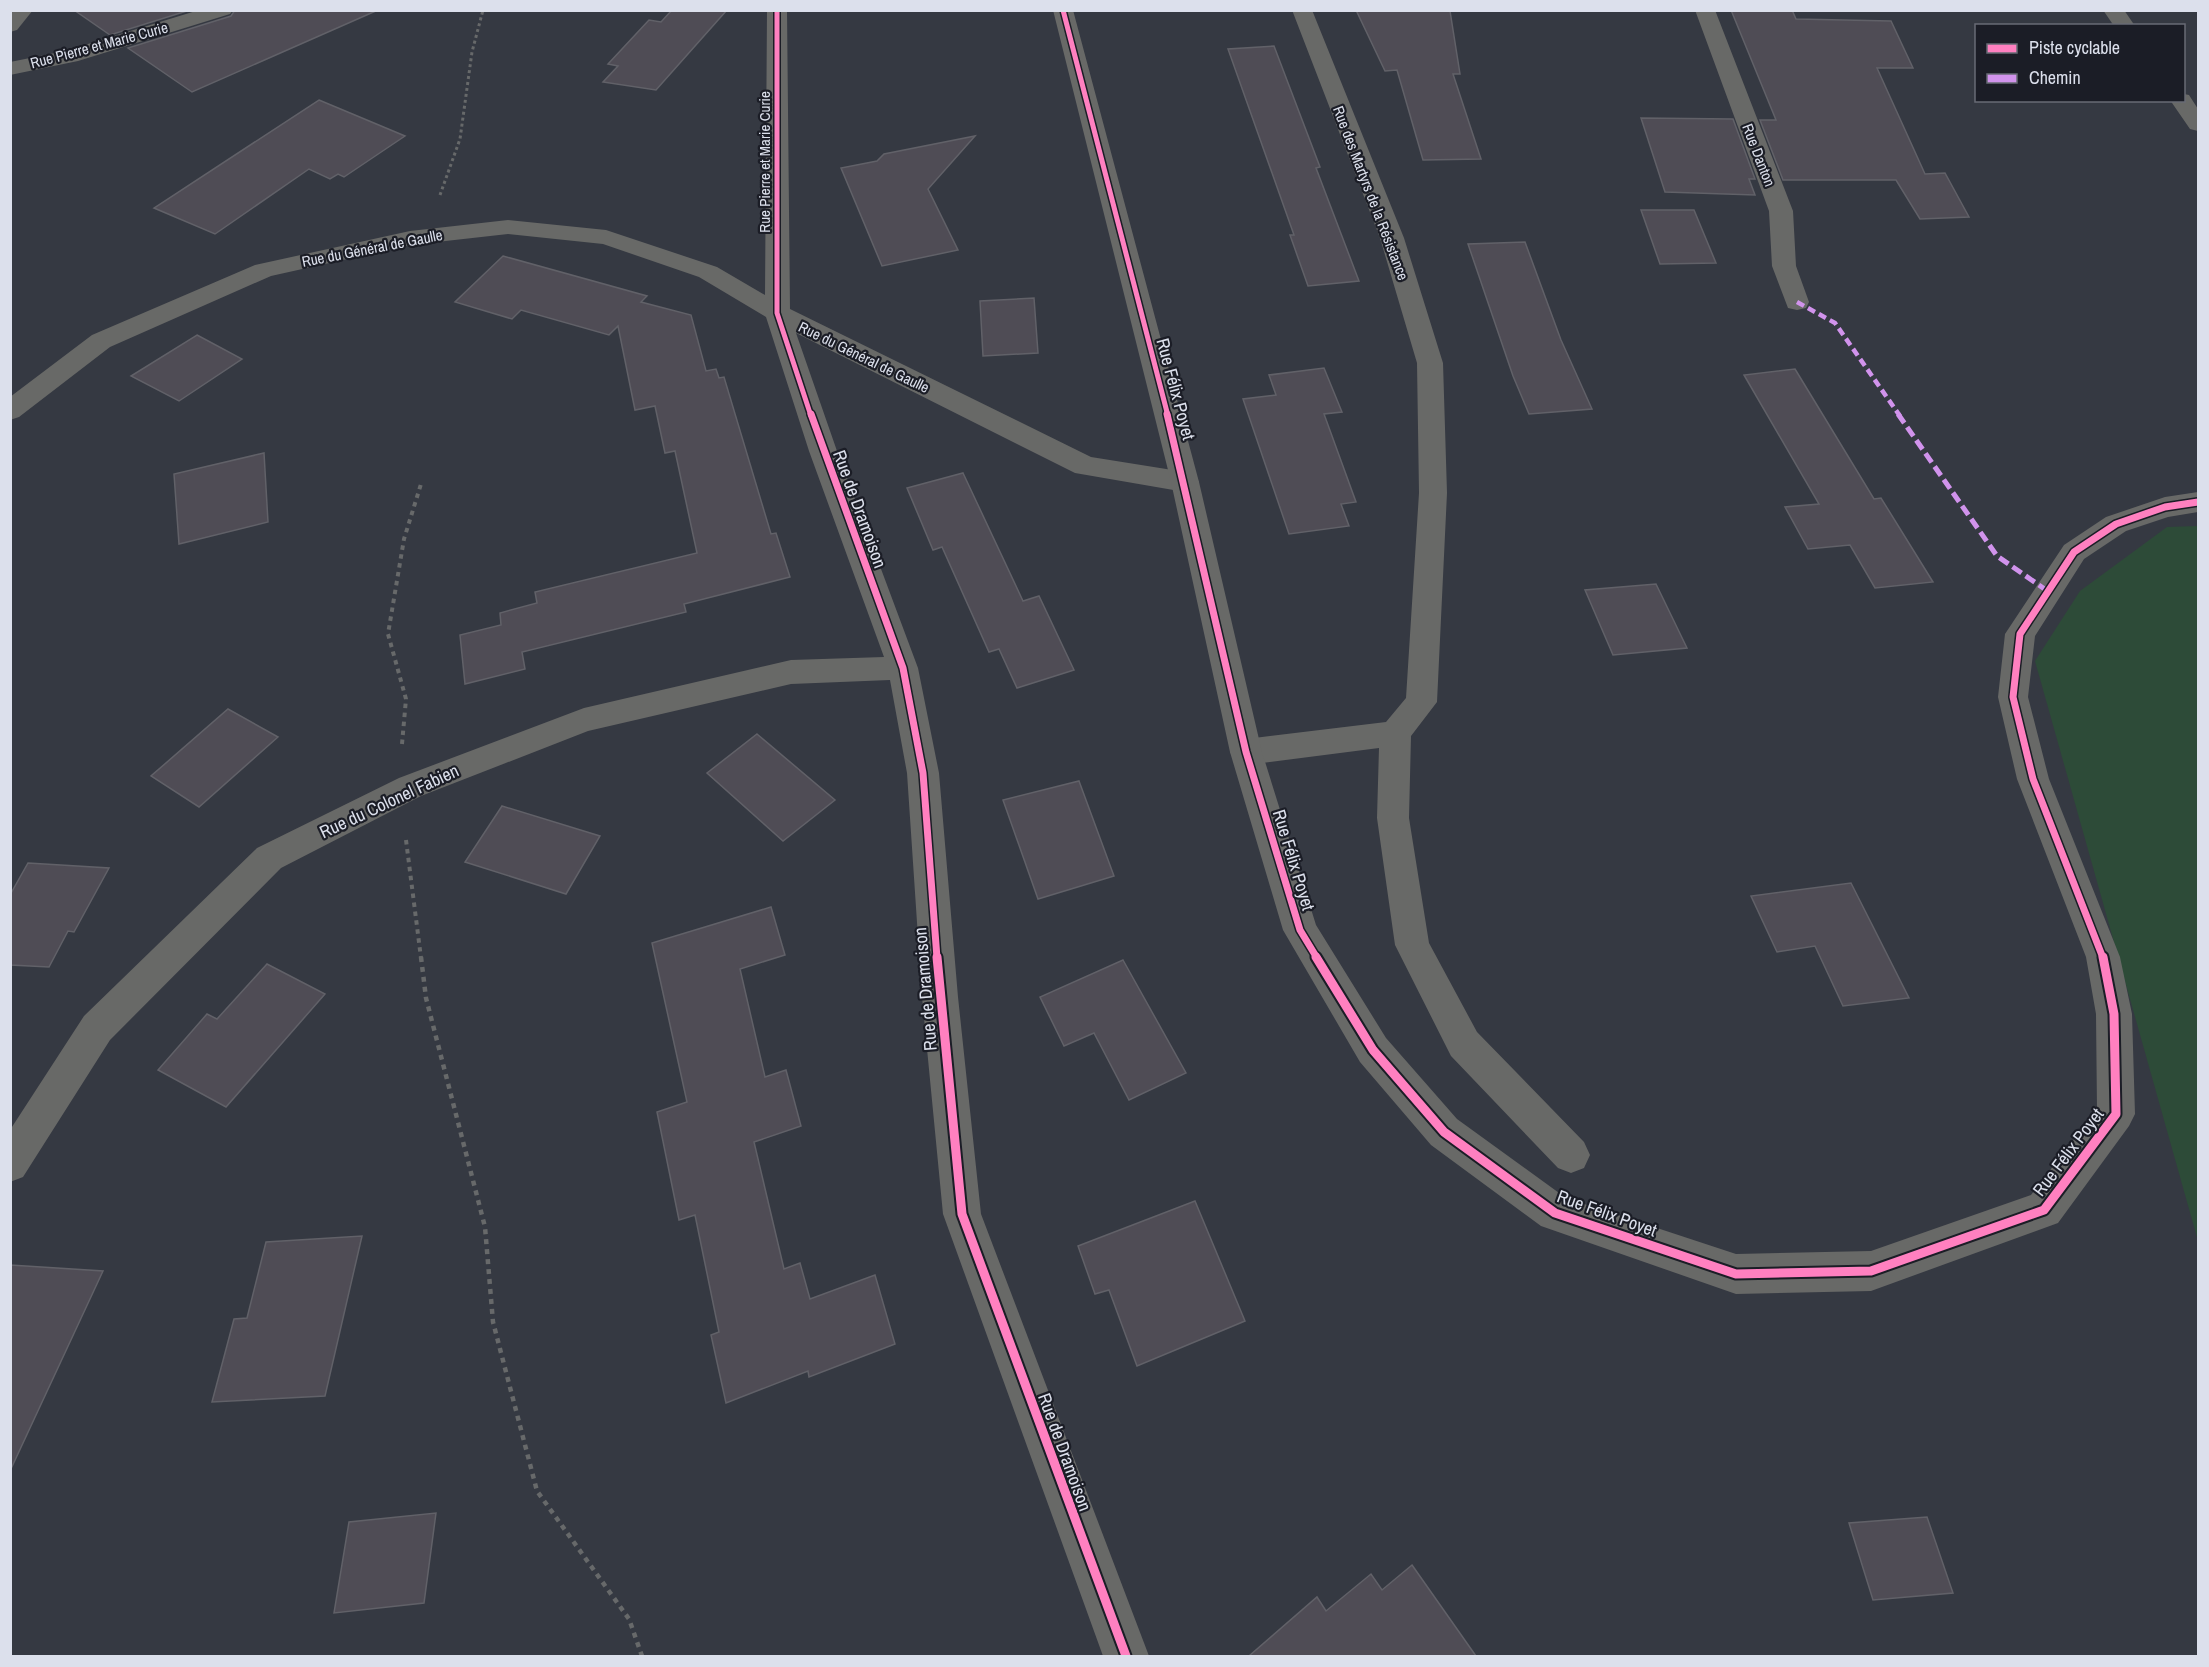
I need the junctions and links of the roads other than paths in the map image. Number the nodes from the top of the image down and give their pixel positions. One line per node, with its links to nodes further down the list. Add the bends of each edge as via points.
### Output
1 (23, 10): 9 (street)
2 (223, 10): 10 (street, Rue Pierre et Marie Curie, via 70,56)
3 (777, 10): 14 (street, Rue Pierre et Marie Curie)
4 (1063, 10): 16 (street, Rue Félix Poyet)
5 (1302, 10): 19 (street, Rue des Martyrs de la Résistance, via 1392,238 1430,363 1432,493 1421,702)
6 (1706, 10): 13 (street, Rue Danton, via 1781,211 1784,266)
7 (2113, 10): 8 (street)
8 (2124, 24)
9 (10, 26)
10 (10, 69)
11 (2182, 102): 12 (street)
12 (2199, 124)
13 (1797, 302)
14 (777, 313): 15 (street, Rue du Général de Gaulle, via 708,272 606,237 508,227 419,237 253,274 101,340); 16 (street, Rue du Général de Gaulle, via 1085,466); 18 (street, Rue de Dramoison)
15 (10, 411)
16 (1185, 482): 20 (street, Rue Félix Poyet)
17 (2199, 502): 20 (street, Rue Félix Poyet, via 2165,507 2116,524 2074,552 2019,634 2013,697 2033,778 2103,957 2114,1014 2116,1114 2044,1210 1871,1271 1736,1274 1555,1213 1443,1132 1373,1050 1300,930)
18 (903, 668): 22 (street, Rue du Colonel Fabien, via 791,672 584,720 410,787 269,858 97,1028); 23 (street, Rue de Dramoison, via 923,773 939,997 962,1214)
19 (1395, 733): 20 (street); 21 (street, via 1393,818 1412,945 1464,1044)
20 (1246, 752)
21 (1571, 1155)
22 (10, 1164)
23 (1126, 1656)

